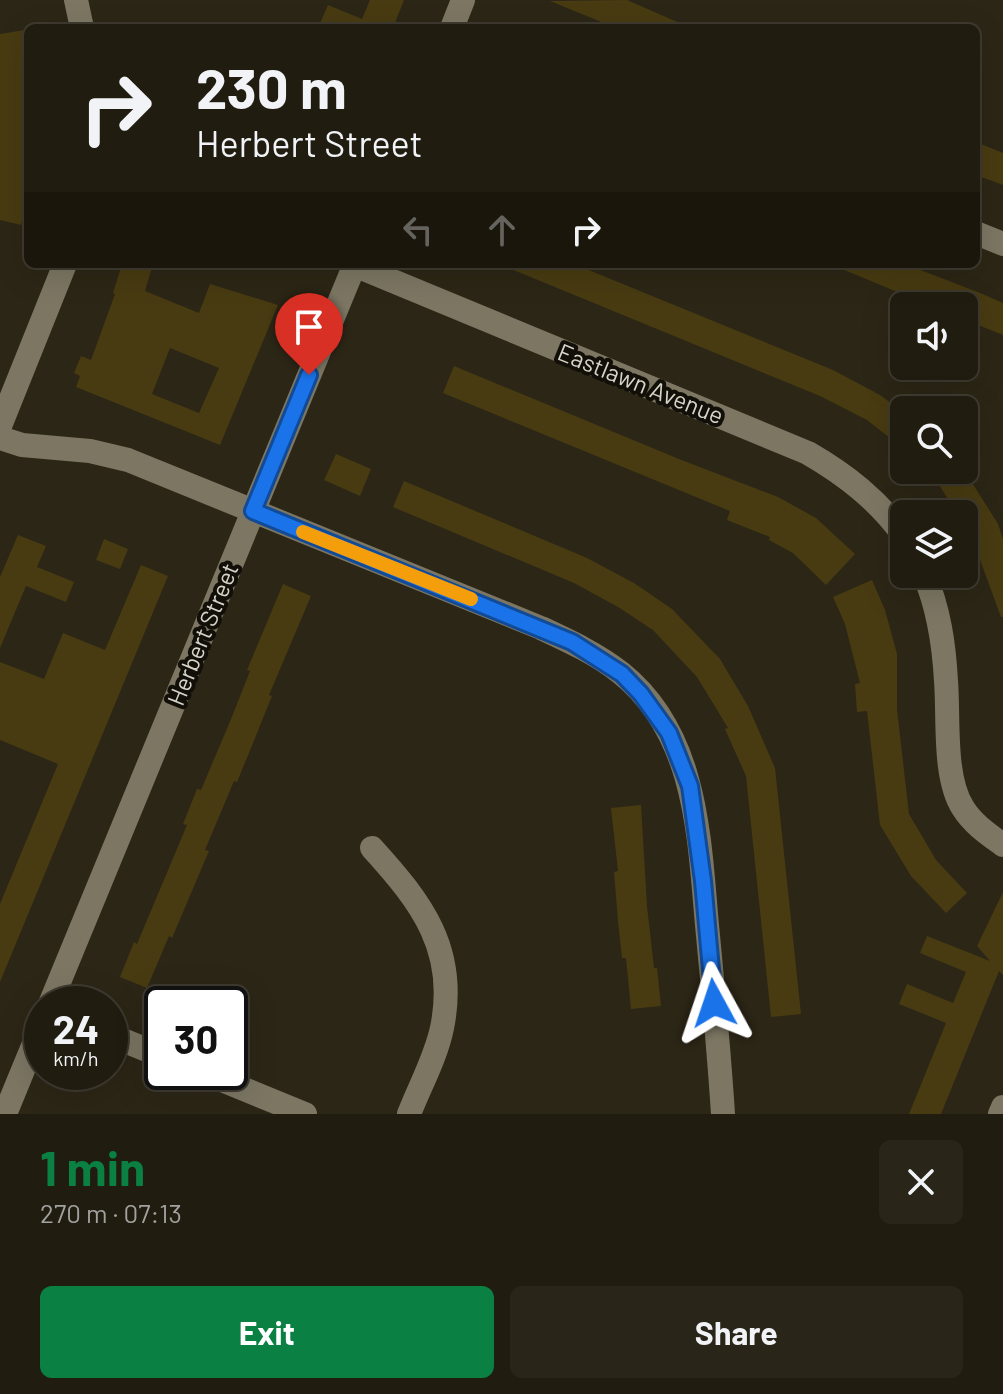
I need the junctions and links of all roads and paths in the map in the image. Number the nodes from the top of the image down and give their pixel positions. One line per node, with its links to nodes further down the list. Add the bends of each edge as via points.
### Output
1 (76, 0): 2 (street)
2 (81, 24)
3 (980, 235): 4 (street)
4 (1003, 244)
5 (63, 268): 8 (street)
6 (353, 268): 10 (street, Herbert Street)
7 (361, 268): 11 (street, Eastlawn Avenue, via 808,453 852,481)
8 (0, 426)
9 (0, 438): 10 (street, via 128,460)
10 (253, 511): 15 (street, Herbert Street); 22 (street, via 572,642 622,674 657,713 680,757 696,812)
11 (890, 519)
12 (929, 588): 13 (street, via 942,627 956,793 978,826)
13 (1003, 845)
14 (372, 848): 21 (street, via 419,902 439,947 444,974 442,1030)
15 (57, 986)
16 (24, 1068): 19 (street)
17 (246, 1090): 20 (street)
18 (1003, 1107): 23 (street)
19 (5, 1114)
20 (305, 1114)
21 (409, 1114)
22 (723, 1114)
23 (1000, 1114)

